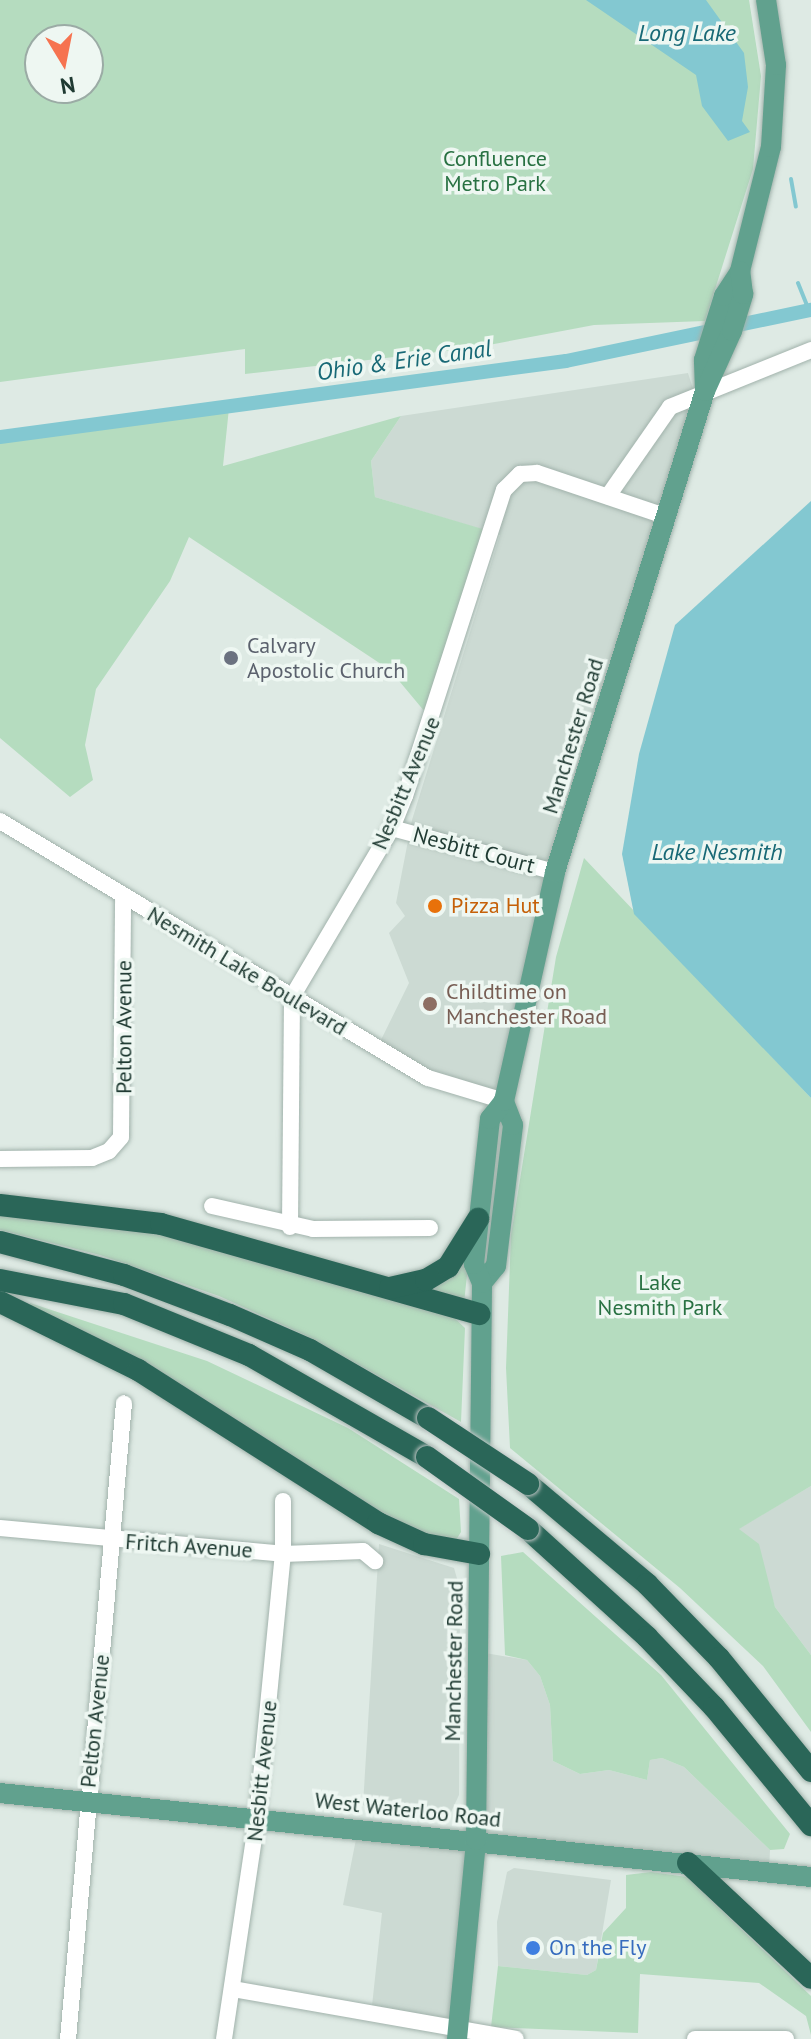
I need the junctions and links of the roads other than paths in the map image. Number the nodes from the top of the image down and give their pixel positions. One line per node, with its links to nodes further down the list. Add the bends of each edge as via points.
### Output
1 (766, 0): 3 (main road, Manchester Road, via 776,108 763,193)
2 (811, 350): 3 (street)
3 (705, 391): 4 (street, via 670,407); 5 (main road, Manchester Road)
4 (608, 496): 5 (street, Nesbitt Avenue); 7 (street, Nesbitt Avenue, via 528,472 504,490 437,710)
5 (665, 516): 8 (main road, Manchester Road)
6 (0, 821): 9 (street, Nesmith Lake Boulevard)
7 (392, 828): 8 (street, Nesbitt Court); 10 (street, Nesbitt Avenue)
8 (555, 872): 11 (main road, Manchester Road)
9 (123, 898): 10 (street, Nesmith Lake Boulevard); 12 (street, Pelton Avenue, via 124,1126 109,1151 92,1158)
10 (292, 997): 11 (street, Nesmith Lake Boulevard, via 428,1078); 16 (street)
11 (504, 1101): 15 (main road, Manchester Road, via 490,1119); 20 (main road, Manchester Road, via 513,1125 496,1266)
12 (0, 1159)
13 (0, 1205): 21 (highway, via 161,1224)
14 (212, 1206): 16 (street)
15 (478, 1219): 20 (main road, Manchester Road, via 474,1264); 21 (highway, via 448,1267 426,1280)
16 (290, 1227): 17 (street)
17 (430, 1228)
18 (0, 1242): 31 (highway, bridge, via 124,1275 230,1315 310,1350 428,1418 528,1484 647,1584 719,1658)
19 (0, 1280): 35 (highway, bridge, via 124,1304 249,1355 427,1457 528,1529 647,1637 714,1707)
20 (482, 1283): 23 (main road, Manchester Road)
21 (389, 1288): 23 (highway)
22 (0, 1302): 29 (highway, via 138,1370 378,1523 424,1544)
23 (480, 1314): 29 (main road, Manchester Road)
24 (124, 1403): 27 (street, Pelton Avenue)
25 (283, 1501): 28 (street, Nesbitt Avenue)
26 (0, 1528): 27 (street, Fritch Avenue)
27 (115, 1540): 28 (street, Fritch Avenue); 33 (street, Pelton Avenue)
28 (283, 1554): 30 (street, Fritch Avenue, via 363,1551); 34 (street, Nesbitt Avenue)
29 (479, 1554): 36 (main road, Manchester Road)
30 (375, 1561)
31 (811, 1771)
32 (0, 1793): 33 (main road, West Waterloo Road)
33 (87, 1800): 34 (main road, West Waterloo Road); 43 (street, Pelton Avenue)
34 (257, 1818): 36 (main road, West Waterloo Road); 40 (street, Nesbitt Avenue)
35 (811, 1825)
36 (476, 1840): 37 (main road, West Waterloo Road); 42 (main road, Manchester Road)
37 (688, 1863): 38 (main road, West Waterloo Road); 39 (highway)
38 (811, 1877)
39 (811, 1978)
40 (233, 1989): 42 (street); 44 (street, Nesbitt Avenue)
41 (790, 2034): 46 (street)
42 (457, 2036): 45 (street)
43 (68, 2039)
44 (224, 2039)
45 (516, 2039)
46 (695, 2039)

